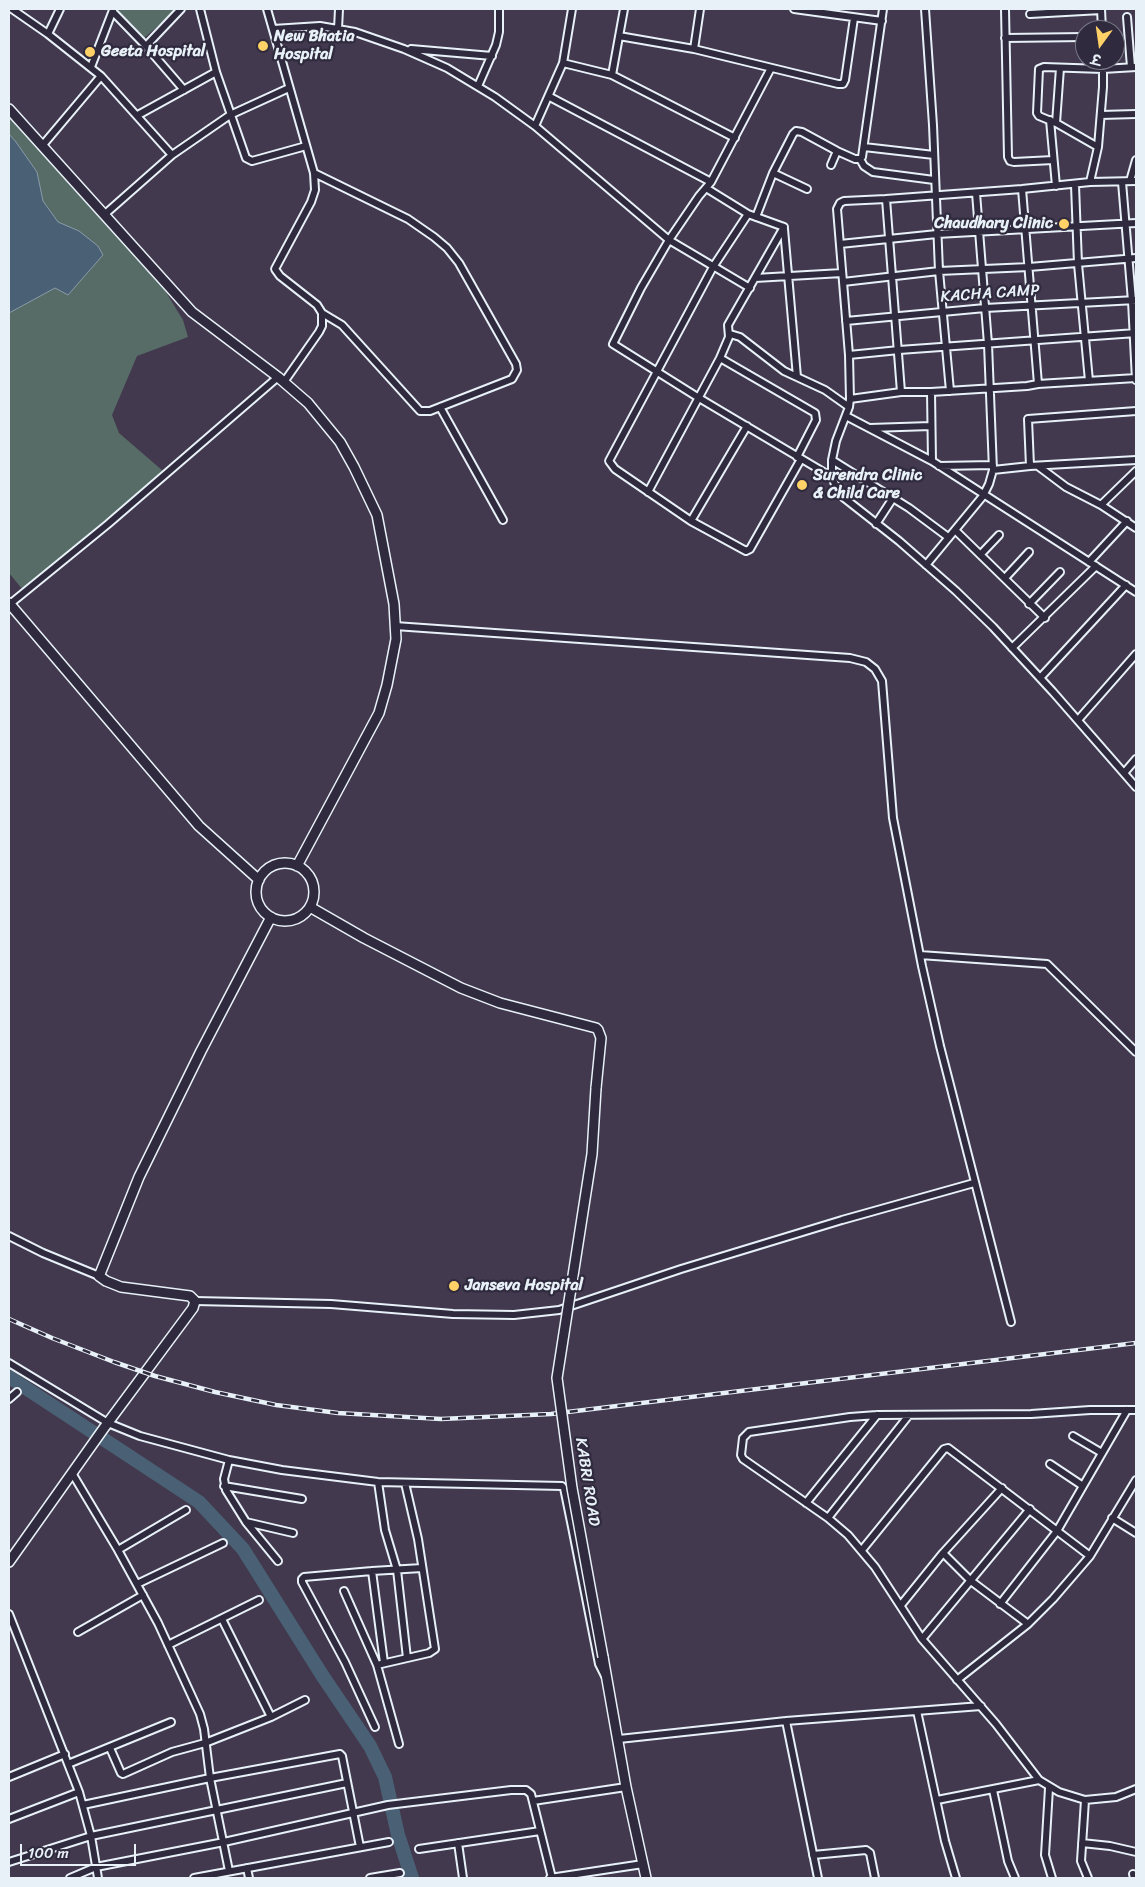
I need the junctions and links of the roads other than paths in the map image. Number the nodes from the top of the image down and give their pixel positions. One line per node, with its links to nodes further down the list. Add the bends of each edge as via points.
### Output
1 (12, 9): 23 (street)
2 (60, 9): 23 (street)
3 (181, 9): 27 (street)
4 (200, 9): 38 (street)
5 (268, 9): 21 (street)
6 (339, 9): 22 (street)
7 (499, 9): 30 (street, via 499,32)
8 (572, 9): 31 (street)
9 (624, 9): 24 (street)
10 (700, 9): 29 (street)
11 (794, 9): 19 (street)
12 (883, 9): 20 (street)
13 (925, 9): 59 (street)
14 (1005, 9): 26 (street)
15 (1101, 9): 17 (street)
16 (113, 10): 27 (street); 32 (street)
17 (1030, 14)
18 (1127, 17): 33 (street)
19 (854, 18): 20 (street); 34 (street, via 843,84)
20 (882, 21): 55 (street)
21 (273, 29): 22 (street, via 302,26); 42 (street)
22 (338, 29): 28 (street)
23 (48, 34): 32 (street)
24 (619, 36): 29 (street); 39 (street)
25 (1075, 37): 26 (street)
26 (1005, 38): 61 (street, via 1008,157 1014,162)
27 (146, 46): 43 (street)
28 (404, 49): 30 (street); 41 (street)
29 (694, 49): 34 (street)
30 (492, 56): 41 (street)
31 (563, 63): 39 (street); 44 (street)
32 (91, 67): 40 (street)
33 (1134, 67)
34 (772, 68): 52 (street)
35 (1060, 68): 36 (street); 50 (street); 50 (street, via 1039,69 1037,113)
36 (1075, 68)
37 (1103, 70): 46 (street)
38 (216, 72): 43 (street); 49 (street)
39 (612, 75): 52 (street)
40 (101, 76): 48 (street); 53 (street)
41 (478, 86): 51 (street)
42 (289, 88): 49 (street); 54 (street)
43 (184, 90): 48 (street)
44 (550, 97): 51 (street); 68 (street)
45 (9, 109): 53 (street)
46 (1101, 114): 47 (street); 56 (street)
47 (1136, 114)
48 (138, 115): 58 (street)
49 (230, 115): 54 (street, via 249,160); 58 (street)
50 (1053, 122): 56 (street); 61 (street)
51 (535, 126): 90 (street)
52 (735, 138): 68 (street)
53 (42, 146): 80 (street)
54 (306, 146): 64 (street)
55 (864, 147): 59 (street); 60 (street)
56 (1098, 147): 69 (street)
57 (837, 151): 60 (street); 63 (street); 65 (street, via 796,131)
58 (172, 154): 80 (street)
59 (934, 155): 66 (street)
60 (860, 159): 66 (street, via 873,172)
61 (1053, 160): 72 (street)
62 (1136, 160): 67 (street)
63 (831, 165)
64 (314, 173): 110 (street, via 315,190 311,202 275,269); 134 (street, via 408,219 447,248 459,263 516,364 515,375 507,382)
65 (773, 173): 74 (street); 81 (street)
66 (934, 180): 77 (street)
67 (1133, 181): 70 (street)
68 (711, 182): 73 (street)
69 (1090, 182): 70 (street); 71 (street)
70 (1122, 182): 83 (street)
71 (1075, 185): 72 (street); 84 (street)
72 (1056, 186): 75 (street)
73 (706, 188): 79 (street); 90 (street)
74 (807, 188)
75 (1022, 189): 76 (street); 86 (street)
76 (976, 193): 77 (street); 87 (street)
77 (935, 196): 78 (street); 88 (street)
78 (886, 199): 89 (street); 91 (street, via 840,202 837,209)
79 (748, 214): 81 (street); 95 (street)
80 (104, 215): 125 (street, via 192,312)
81 (756, 217): 85 (street)
82 (1136, 223): 83 (street)
83 (1126, 224): 84 (street); 93 (street)
84 (1077, 226): 86 (street); 94 (street)
85 (784, 227): 100 (street); 102 (street)
86 (1025, 229): 87 (street); 96 (street)
87 (979, 232): 88 (street); 97 (street)
88 (937, 234): 89 (street); 98 (street)
89 (890, 238): 91 (street); 101 (street)
90 (669, 240): 95 (street); 122 (street, via 612,344)
91 (840, 244): 99 (street)
92 (1136, 258): 93 (street)
93 (1127, 259): 94 (street); 105 (street)
94 (1078, 264): 96 (street); 106 (street)
95 (713, 267): 104 (street); 122 (street)
96 (1029, 267): 97 (street); 107 (street)
97 (982, 270): 98 (street); 108 (street)
98 (939, 271): 101 (street); 109 (street)
99 (842, 273): 100 (street); 103 (street)
100 (787, 276): 102 (street); 123 (street)
101 (891, 276): 103 (street); 111 (street)
102 (755, 278): 104 (street)
103 (842, 282): 112 (street)
104 (750, 288): 114 (street, via 728,325)
105 (1134, 300): 106 (street, KACHA CAMP); 113 (street)
106 (1082, 304): 107 (street, KACHA CAMP); 115 (street)
107 (1031, 305): 108 (street, KACHA CAMP); 116 (street)
108 (986, 308): 109 (street, KACHA CAMP); 117 (street)
109 (943, 311): 111 (street, KACHA CAMP); 118 (street)
110 (322, 313): 125 (street, via 319,332); 134 (street, via 342,325 417,409 426,412)
111 (896, 315): 112 (street, KACHA CAMP); 119 (street)
112 (846, 321): 120 (street)
113 (1135, 333): 115 (street); 124 (street)
114 (730, 334): 121 (street); 123 (street, via 744,339 778,367)
115 (1085, 336): 116 (street); 126 (street)
116 (1033, 340): 117 (street); 127 (street)
117 (988, 344): 118 (street); 128 (street)
118 (946, 347): 119 (street); 129 (street)
119 (899, 350): 120 (street); 130 (street)
120 (849, 355): 133 (street)
121 (720, 358): 132 (street); 141 (street, via 814,413 816,420)
122 (657, 372): 132 (street); 151 (street, via 609,461 615,469)
123 (797, 377): 135 (street, via 825,390)
124 (1136, 379): 126 (street)
125 (281, 380): 172 (street); 175 (street, via 308,403 340,442 377,516)
126 (1089, 381): 127 (street)
127 (1038, 384): 128 (street)
128 (990, 388): 129 (street); 148 (street)
129 (950, 391): 131 (street)
130 (901, 392): 131 (street); 133 (street)
131 (931, 392): 139 (street)
132 (699, 398): 138 (street); 151 (street)
133 (850, 399): 135 (street)
134 (440, 407): 155 (street)
135 (849, 407): 137 (street)
136 (1136, 411): 146 (street, via 1028,419)
137 (846, 416): 140 (street); 142 (street)
138 (747, 426): 141 (street); 156 (street)
139 (931, 426): 140 (street); 144 (street)
140 (868, 428): 144 (street)
141 (799, 458): 150 (street); 156 (street, via 749,550 743,550)
142 (832, 460): 150 (street); 153 (street)
143 (1136, 460): 147 (street)
144 (932, 461): 145 (street)
145 (939, 466): 148 (street); 152 (street)
146 (1030, 466): 147 (street); 148 (street)
147 (1038, 466): 154 (street, via 1066,487)
148 (993, 468): 152 (street)
149 (1136, 471): 154 (street)
150 (832, 477): 158 (street, via 843,497)
151 (648, 492): 156 (street)
152 (983, 496): 160 (street); 165 (street)
153 (893, 498): 158 (street); 162 (street)
154 (1101, 505): 157 (street)
155 (504, 520)
156 (691, 521)
157 (1127, 521): 159 (street); 165 (street)
158 (876, 524): 166 (street)
159 (1136, 528)
160 (956, 530): 162 (street); 164 (street)
161 (999, 535): 164 (street)
162 (948, 537): 166 (street)
163 (1029, 552): 169 (street)
164 (981, 554): 169 (street)
165 (1089, 562): 167 (street)
166 (926, 565): 176 (street)
167 (1096, 566): 170 (street); 174 (street)
168 (1060, 572): 173 (street)
169 (1005, 578): 173 (street)
170 (1126, 585): 171 (street); 178 (street)
171 (1136, 592)
172 (9, 603): 184 (street, via 199,826)
173 (1030, 604): 174 (street)
174 (1045, 618): 176 (street)
175 (395, 626): 183 (street, via 396,639 387,686 378,713); 187 (street, via 850,658 866,662 875,669 882,682 893,818)
176 (1012, 648): 178 (street)
177 (1136, 654): 179 (street)
178 (1040, 678): 179 (street)
179 (1078, 720): 181 (street)
180 (1136, 758): 181 (street)
181 (1124, 773): 182 (street)
182 (1136, 787)
183 (297, 866): 184 (street, via 275,865); 185 (street, via 306,872 312,883 314,893)
184 (258, 880): 186 (street, via 257,902)
185 (310, 906): 186 (street, via 295,920); 250 (street, KABRI ROAD, bridge, via 460,988 500,1003 598,1030 601,1038 592,1154 557,1378 568,1468)
186 (271, 918): 191 (street, via 139,1177)
187 (920, 955): 188 (street, via 1047,964); 189 (street)
188 (1136, 1052)
189 (974, 1183): 192 (street, via 681,1269 559,1310 514,1315 453,1314 330,1304); 193 (street)
190 (9, 1236): 191 (street, via 43,1254)
191 (100, 1276): 192 (street, via 122,1287 185,1295)
192 (195, 1301): 201 (street, via 192,1312)
193 (1011, 1322)
194 (9, 1363): 201 (street)
195 (17, 1392): 196 (street)
196 (9, 1399)
197 (1127, 1410): 198 (street); 200 (street); 203 (street)
198 (1136, 1410)
199 (877, 1415): 200 (street); 215 (street); 215 (street, via 752,1431 744,1435 743,1459)
200 (909, 1415): 218 (street)
201 (106, 1426): 204 (street); 206 (street)
202 (1073, 1436): 203 (street)
203 (1102, 1453): 211 (street)
204 (229, 1460): 208 (street); 210 (street)
205 (1050, 1464): 211 (street)
206 (72, 1473): 225 (street); 229 (street)
207 (1136, 1480): 213 (street)
208 (378, 1482): 209 (street); 232 (street, via 386,1536)
209 (405, 1483): 231 (street); 250 (street, via 563,1486 599,1664)
210 (224, 1486): 214 (street); 220 (street)
211 (1083, 1486): 221 (street)
212 (1002, 1488): 216 (street); 226 (street, via 952,1449 946,1448); 227 (street)
213 (1134, 1488): 219 (street)
214 (302, 1499)
215 (806, 1503): 218 (street)
216 (1030, 1509): 221 (street); 234 (street)
217 (186, 1510): 225 (street)
218 (828, 1518): 226 (street)
219 (1112, 1518): 223 (street); 228 (street)
220 (246, 1522): 222 (street); 230 (street)
221 (1057, 1531): 228 (street); 239 (street)
222 (293, 1533)
223 (1136, 1533)
224 (223, 1543): 235 (street)
225 (118, 1550): 235 (street)
226 (862, 1550): 240 (street)
227 (943, 1553): 234 (street); 240 (street)
228 (1090, 1556): 243 (street)
229 (10, 1557)
230 (278, 1561)
231 (422, 1568): 232 (street); 247 (street, via 435,1650)
232 (397, 1570): 233 (street); 247 (street)
233 (372, 1571): 248 (street); 258 (street, via 304,1577 302,1581)
234 (971, 1581): 239 (street); 245 (street)
235 (137, 1584): 237 (street)
236 (344, 1591): 249 (street)
237 (143, 1596): 244 (street); 246 (street)
238 (259, 1600): 242 (street)
239 (1000, 1604): 243 (street)
240 (901, 1605): 245 (street)
241 (9, 1614): 263 (street)
242 (222, 1618): 246 (street); 255 (street)
243 (1028, 1624): 251 (street)
244 (78, 1632)
245 (922, 1639): 251 (street)
246 (168, 1645): 260 (street, via 200,1714)
247 (407, 1658): 248 (street)
248 (384, 1663): 249 (street)
249 (377, 1665): 261 (street)
250 (608, 1680): 259 (street, KABRI ROAD)
251 (958, 1680): 253 (street)
252 (305, 1700): 255 (street)
253 (981, 1706): 254 (street); 267 (street)
254 (917, 1712): 256 (street); 274 (street)
255 (271, 1717): 260 (street)
256 (786, 1721): 259 (street); 290 (street)
257 (172, 1722): 262 (street)
258 (375, 1727)
259 (618, 1739): 269 (street, KABRI ROAD)
260 (205, 1742): 262 (street, via 172,1752 124,1774); 266 (street)
261 (399, 1744)
262 (110, 1748): 264 (street)
263 (65, 1754): 264 (street); 265 (street)
264 (68, 1764): 273 (street)
265 (9, 1776)
266 (210, 1778): 268 (street, via 339,1754); 277 (street); 278 (street)
267 (1039, 1780): 270 (street); 272 (street)
268 (348, 1783): 278 (street); 279 (street)
269 (626, 1787): 276 (street); 292 (street, KABRI ROAD)
270 (1050, 1788): 275 (street); 310 (street, via 1045,1855)
271 (1136, 1788): 275 (street, via 1116,1797)
272 (994, 1790): 274 (street); 309 (street, via 1008,1861)
273 (79, 1792): 277 (street); 280 (street)
274 (937, 1800): 308 (street)
275 (1085, 1800): 286 (street)
276 (533, 1801): 279 (street, via 526,1790 399,1804); 281 (street)
277 (83, 1805): 282 (street)
278 (217, 1811): 282 (street); 283 (street)
279 (354, 1814): 283 (street); 287 (street)
280 (9, 1819)
281 (540, 1831): 285 (street); 304 (street)
282 (91, 1836): 291 (street); 293 (street)
283 (224, 1842): 293 (street); 295 (street)
284 (390, 1842): 287 (street)
285 (458, 1843): 288 (street); 302 (street)
286 (1082, 1843): 289 (street); 311 (street, via 1081,1861)
287 (360, 1847): 294 (street)
288 (419, 1849)
289 (1136, 1852)
290 (813, 1855): 306 (street); 307 (street, via 866,1850 870,1854)
291 (9, 1862)
292 (643, 1864): 304 (street); 305 (street, KABRI ROAD)
293 (96, 1868): 297 (street); 298 (street)
294 (247, 1868): 295 (street); 300 (street)
295 (230, 1871): 299 (street)
296 (400, 1873): 301 (street)
297 (70, 1878)
298 (98, 1878)
299 (194, 1878)
300 (249, 1878)
301 (370, 1878)
302 (463, 1878)
303 (548, 1878): 304 (street)
304 (552, 1878)
305 (646, 1878)
306 (818, 1878)
307 (875, 1878)
308 (956, 1878)
309 (1015, 1878)
310 (1052, 1878)
311 (1088, 1878)

